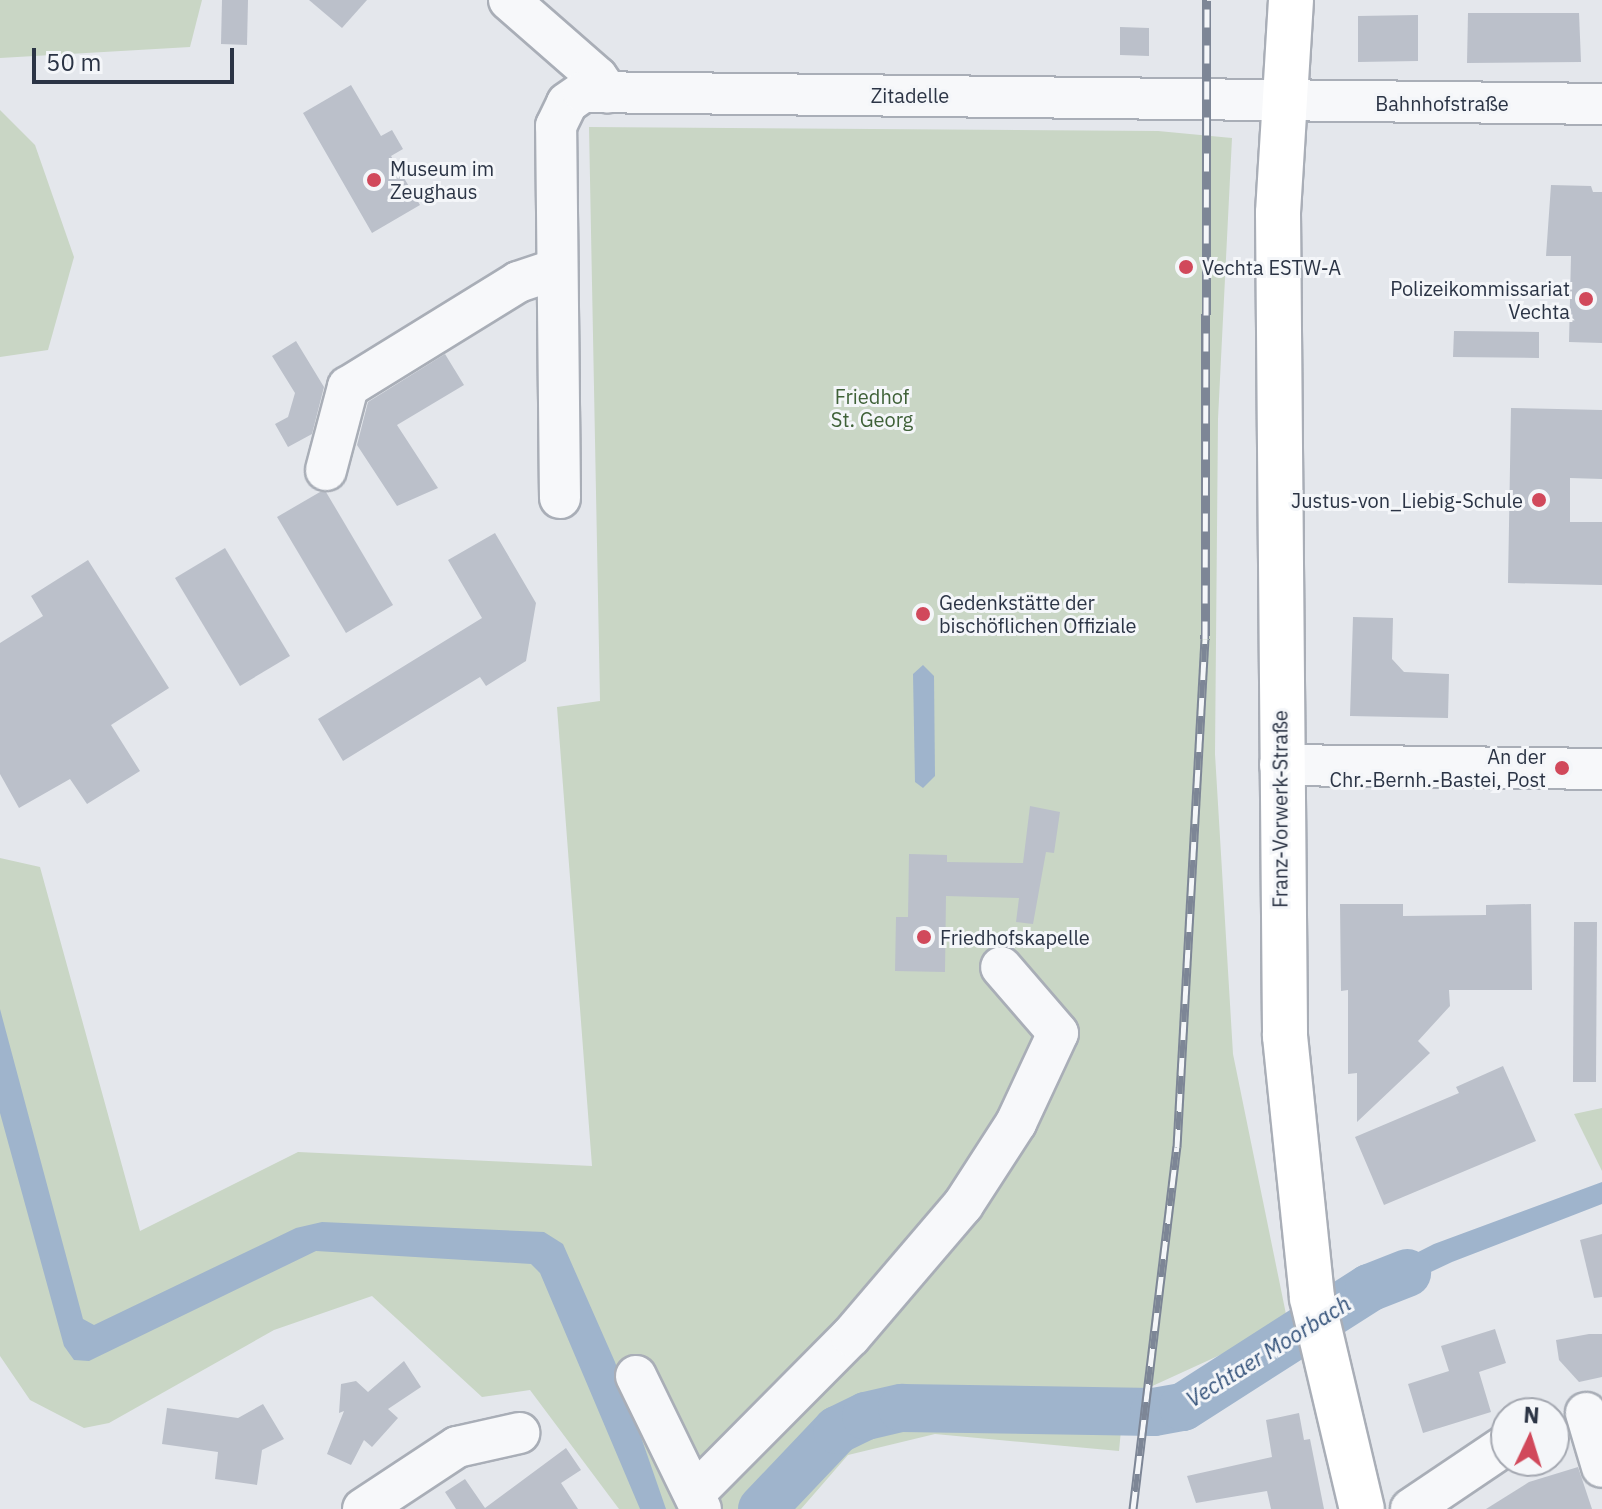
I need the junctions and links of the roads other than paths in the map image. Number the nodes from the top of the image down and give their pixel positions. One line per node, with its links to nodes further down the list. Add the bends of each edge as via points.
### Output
1 (509, 0): 3 (street, via 597,77)
2 (1291, 0): 4 (main road, Franz-Vorwerk-Straße)
3 (608, 93): 4 (street, Zitadelle); 6 (street, Zitadelle, via 583,92 567,103 556,126)
4 (1282, 101): 5 (street, Bahnhofstraße); 9 (main road, Franz-Vorwerk-Straße)
5 (1602, 104)
6 (557, 269): 7 (street, via 518,282 348,387); 8 (street)
7 (326, 470)
8 (560, 498)
9 (1280, 765): 10 (street); 19 (main road, Franz-Vorwerk-Straße, via 1290,1118 1312,1298)
10 (1602, 769)
11 (1001, 967): 17 (street, via 1058,1033 1016,1123 963,1205)
12 (636, 1376): 17 (street)
13 (1581, 1415): 16 (street)
14 (519, 1433): 18 (street, via 457,1447)
15 (1490, 1456): 20 (street)
16 (1602, 1467)
17 (698, 1501)
18 (363, 1509)
19 (1362, 1509)
20 (1411, 1509)

